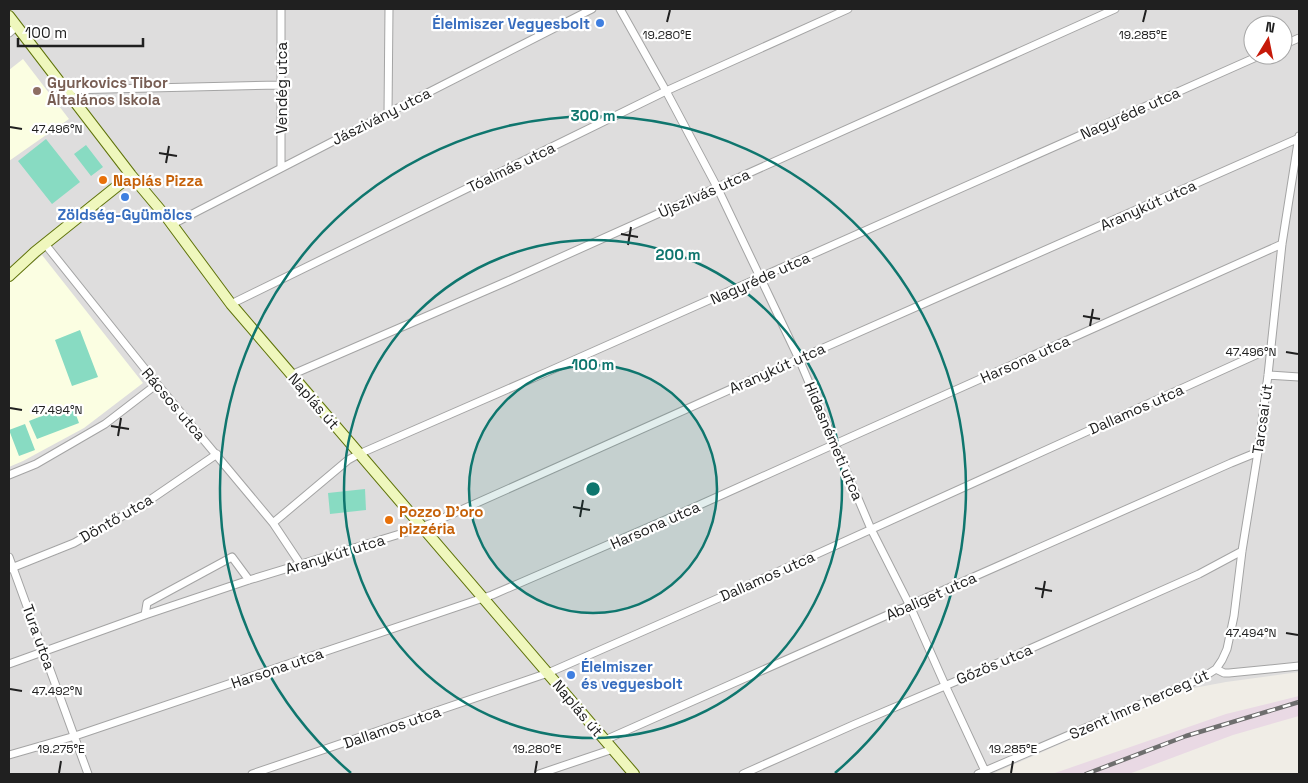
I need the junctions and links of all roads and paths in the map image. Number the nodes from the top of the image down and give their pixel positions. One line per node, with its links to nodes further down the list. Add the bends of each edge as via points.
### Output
1 (281, 9): 10 (street, Vendég utca)
2 (389, 9): 13 (street)
3 (592, 9): 13 (street, Jászivány utca)
4 (620, 9): 12 (street, Hidasnémeti utca)
5 (848, 9): 12 (street, Tóalmás utca)
6 (1115, 9): 17 (street, Újszilvás utca)
7 (9, 16): 8 (street, Naplás út)
8 (13, 29): 11 (street, Naplás út)
9 (1243, 63): 22 (street, Nagyréde utca)
10 (280, 85): 11 (street); 15 (street, Vendég utca)
11 (66, 90): 16 (street, Naplás út)
12 (666, 91): 17 (street, Hidasnémeti utca); 23 (street, Tóalmás utca)
13 (388, 112): 15 (street, Jászivány utca)
14 (1299, 141): 20 (street, Tarcsai út); 25 (street, Aranykút utca)
15 (282, 168): 18 (street, Jászivány utca)
16 (131, 174): 18 (street, Naplás út); 19 (street)
17 (717, 187): 22 (street, Hidasnémeti utca); 27 (street, Újszilvás utca)
18 (171, 226): 23 (street, Naplás út)
19 (46, 244): 21 (street); 29 (street, Rácsos utca)
20 (1282, 244): 24 (street, Tarcsai út); 30 (street, Harsona utca)
21 (9, 276)
22 (760, 277): 25 (street, Hidasnémeti utca); 33 (street, Nagyréde utca)
23 (230, 304): 27 (street, Naplás út)
24 (1271, 348): 26 (street, Tarcsai út); 37 (street, Dallamos utca)
25 (799, 359): 30 (street, Hidasnémeti utca); 36 (street, Aranykút utca)
26 (1268, 375): 28 (street); 31 (street, Tarcsai út)
27 (291, 376): 33 (street, Naplás út)
28 (1299, 377)
29 (156, 384): 32 (street, Rácsos utca); 34 (street, via 104,424 36,464)
30 (835, 444): 37 (street, Hidasnémeti utca); 43 (street, Harsona utca)
31 (1258, 452): 38 (street, Tarcsai út); 44 (street, Abaliget utca)
32 (217, 454): 35 (street, Rácsos utca); 41 (street, Döntő utca, via 144,504 74,543)
33 (360, 454): 35 (street, Nagyréde utca, via 348,460); 36 (street, Naplás út)
34 (9, 475)
35 (274, 523): 40 (street, Rácsos utca)
36 (422, 527): 40 (street, Aranykút utca); 43 (street, Naplás út)
37 (871, 529): 44 (street, Hidasnémeti utca); 50 (street, Dallamos utca)
38 (1242, 551): 49 (street, Tarcsai út, via 1231,631); 51 (street, Gőzös utca, via 1199,574)
39 (9, 557): 41 (street, Tura utca)
40 (301, 565): 42 (street, Aranykút utca)
41 (11, 568): 46 (street, Tura utca)
42 (249, 580): 45 (street, Aranykút utca); 45 (street, via 232,557 146,603)
43 (484, 599): 50 (street, Naplás út); 52 (street, Harsona utca)
44 (910, 606): 51 (street, Hidasnémeti utca); 53 (street, Abaliget utca)
45 (145, 615): 46 (street, Aranykút utca)
46 (44, 652): 47 (street, Aranykút utca); 52 (street, Tura utca)
47 (9, 664)
48 (1299, 666): 49 (street, via 1229,673)
49 (1216, 669): 56 (street, Szent Imre herceg út, via 1202,678)
50 (548, 673): 53 (street, Naplás út); 58 (street, Dallamos utca)
51 (945, 685): 56 (street, Hidasnémeti utca); 61 (street, Gőzös utca)
52 (75, 736): 55 (street, Harsona utca); 57 (street, Tura utca)
53 (605, 740): 54 (street, Naplás út)
54 (613, 749): 59 (street); 60 (street, Naplás út)
55 (9, 755)
56 (982, 773)
57 (88, 774)
58 (252, 774)
59 (539, 774)
60 (634, 774)
61 (743, 774)

